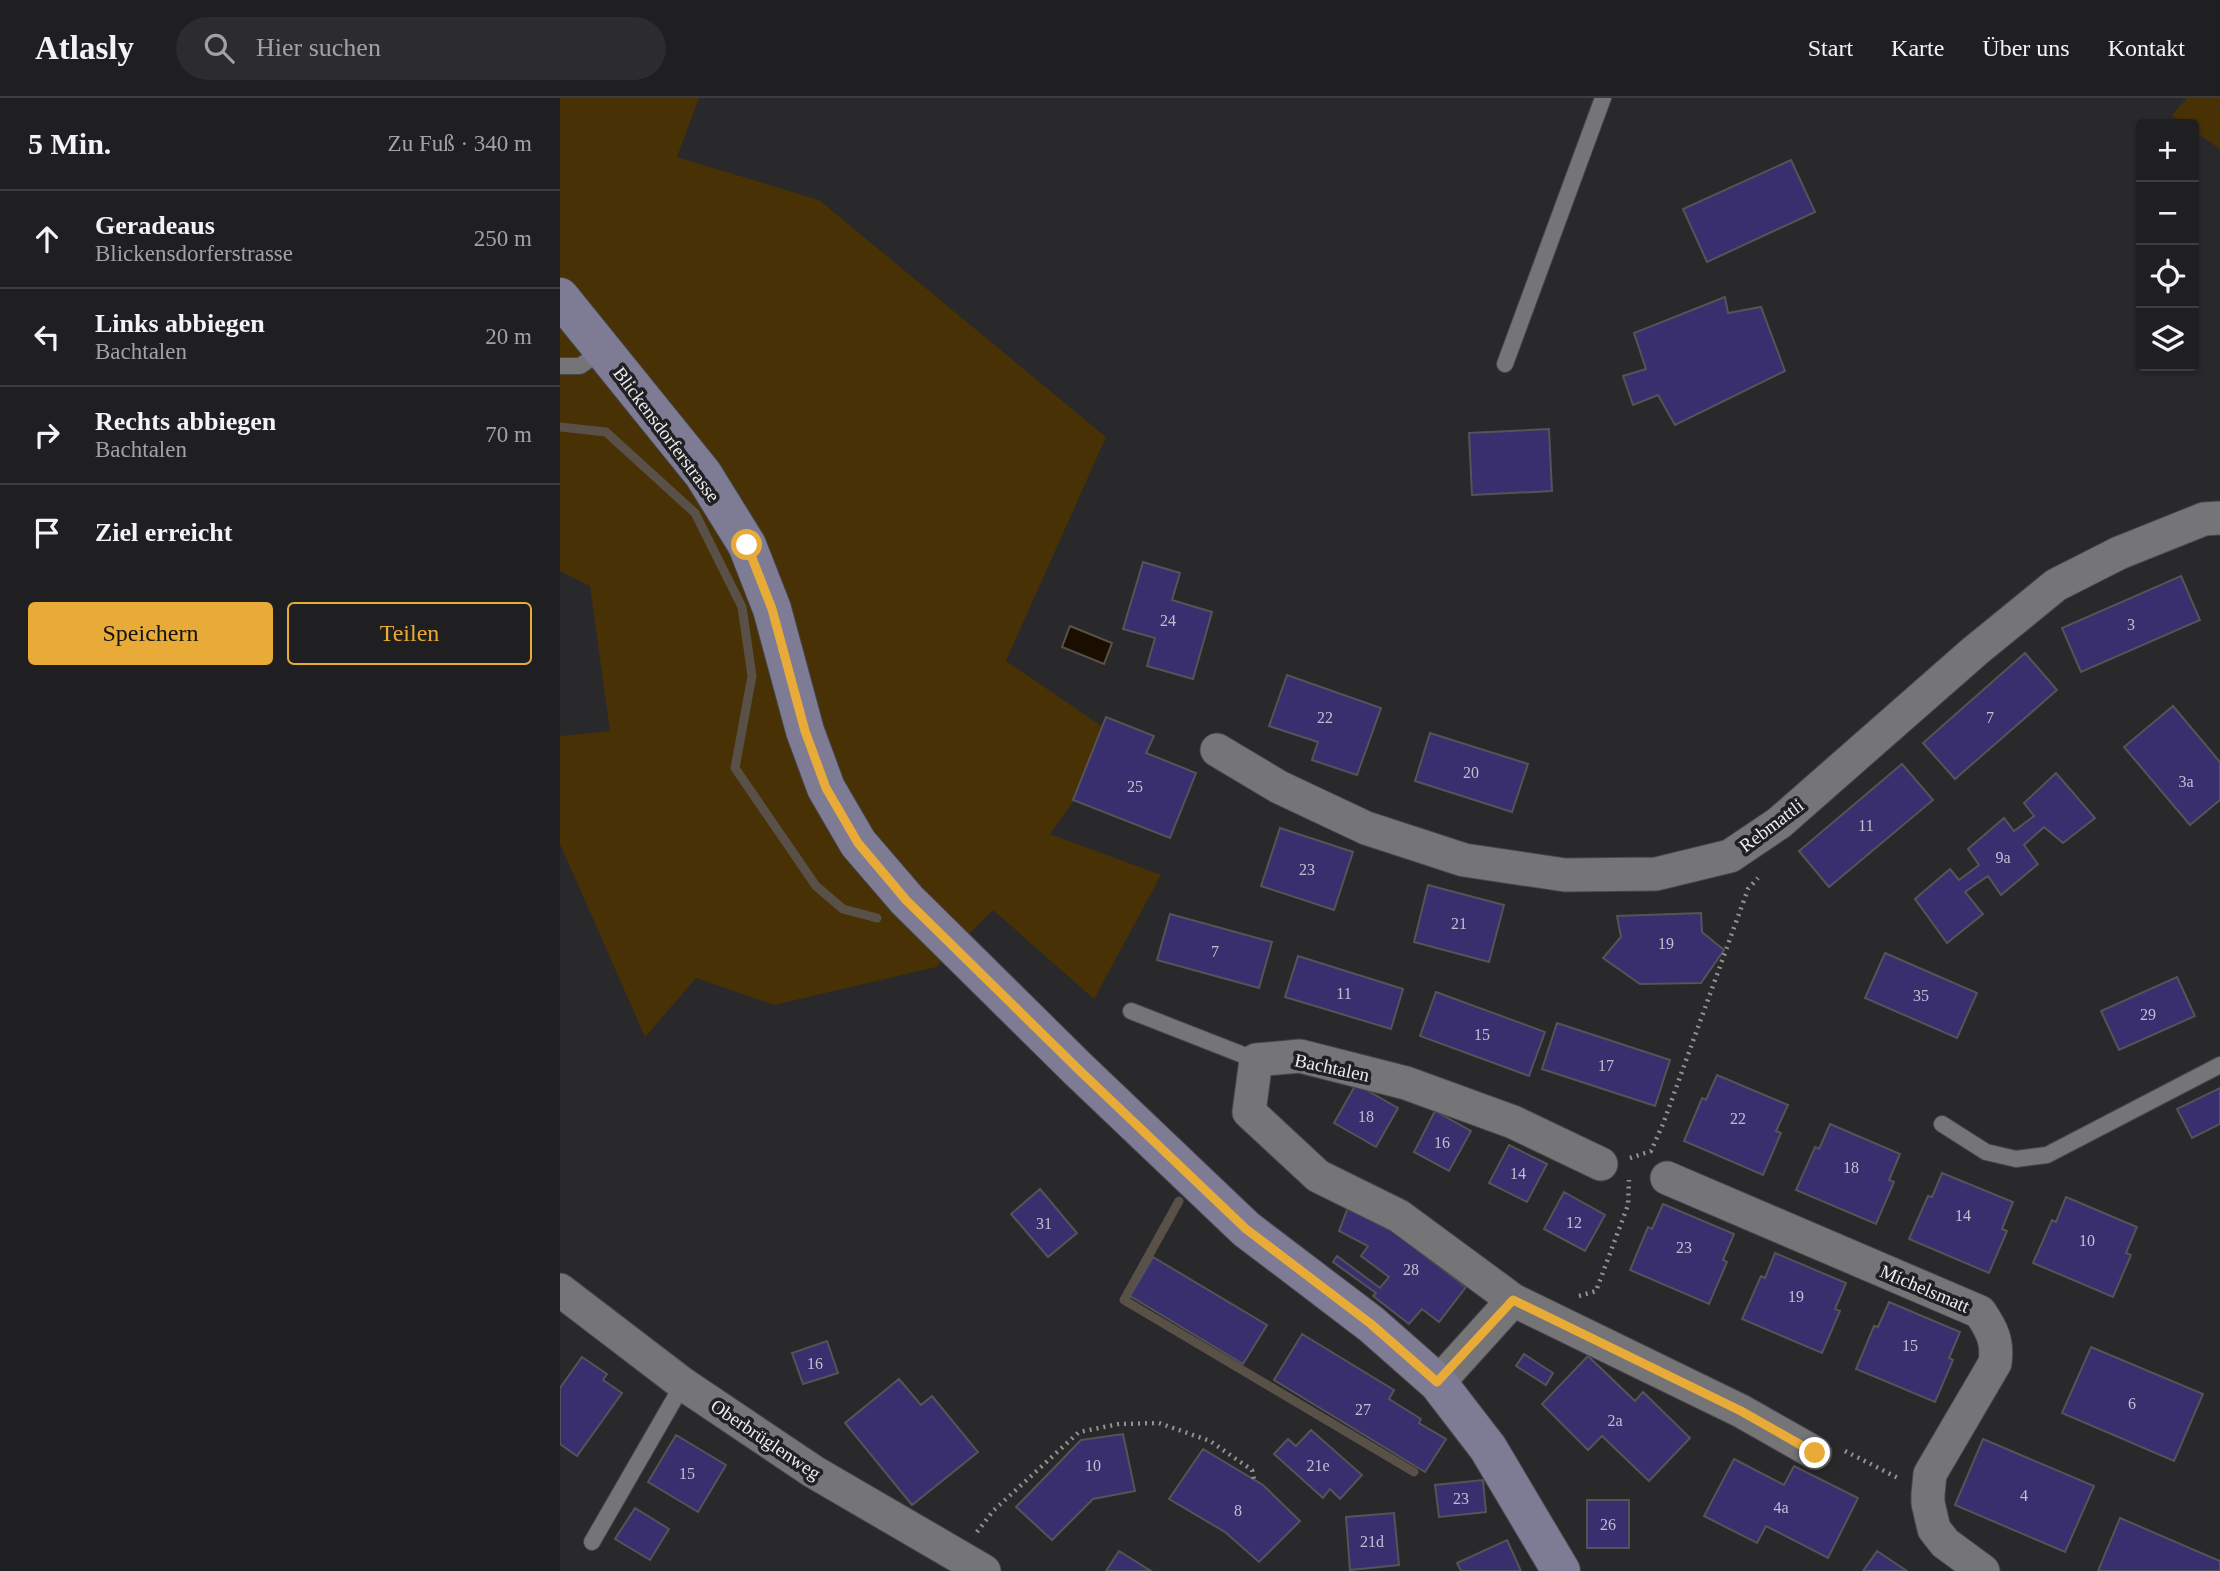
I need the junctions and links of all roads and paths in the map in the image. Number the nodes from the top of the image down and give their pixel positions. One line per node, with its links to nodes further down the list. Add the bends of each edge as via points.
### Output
1 (1603, 98): 4 (lane)
2 (560, 297): 3 (street, Blickensdorferstrasse)
3 (603, 350): 5 (lane, via 580,366); 18 (street, Blickensdorferstrasse, via 703,474 747,545 772,609 805,731 826,788 858,843 906,900 1246,1229 1371,1324)
4 (1506, 364)
5 (560, 366)
6 (2220, 519): 7 (street, Rebmattli, via 2204,519 2119,553 2056,585 1779,824 1730,856 1656,874 1565,875 1464,860 1366,828 1279,787)
7 (1217, 750)
8 (1766, 870): 13 (path, via 1748,889 1651,1151)
9 (1131, 1011): 10 (lane)
10 (1256, 1060): 13 (street, Bachtalen, via 1300,1056 1406,1083 1513,1122); 17 (street, via 1249,1112 1318,1176 1399,1216)
11 (2220, 1065): 12 (lane, via 2047,1155 2016,1159 1986,1152)
12 (1942, 1124)
13 (1609, 1167): 16 (path, via 1629,1175 1628,1205)
14 (1667, 1178): 25 (street, Michelsmatt, via 1980,1312 1993,1331 1995,1363 1930,1474 1928,1503 1934,1529 1945,1543)
15 (560, 1290): 19 (street, Oberbrüglenweg)
16 (1596, 1291)
17 (1513, 1300): 18 (street); 20 (street, via 1741,1411)
18 (1437, 1382): 24 (street, Blickensdorferstrasse, via 1488,1448)
19 (683, 1384): 22 (lane); 23 (street, Oberbrüglenweg, via 814,1472)
20 (1815, 1453)
21 (1254, 1480): 23 (path, via 1252,1470 1210,1441 1158,1423 1079,1432 993,1511 976,1534)
22 (592, 1542)
23 (978, 1567)
24 (1561, 1571)
25 (1983, 1571)

